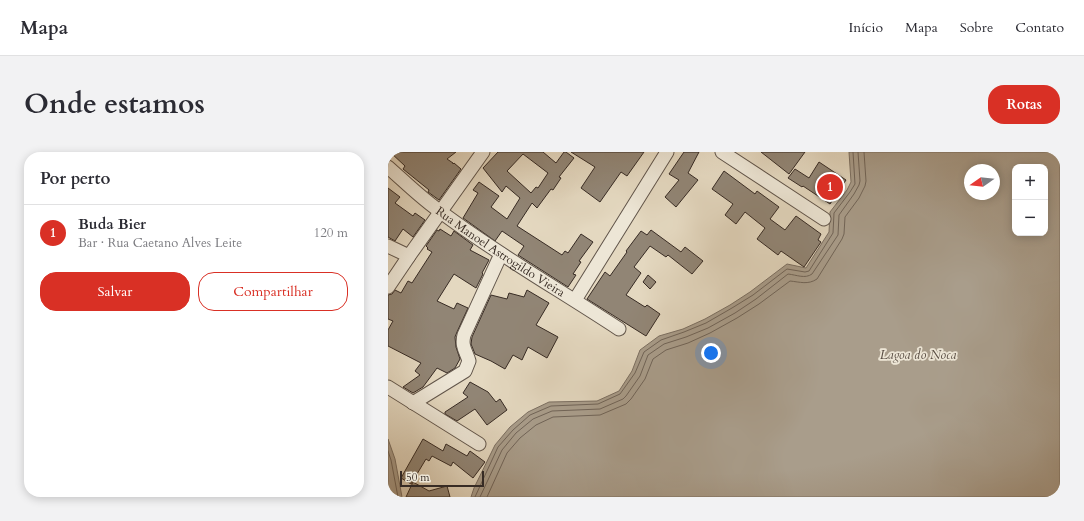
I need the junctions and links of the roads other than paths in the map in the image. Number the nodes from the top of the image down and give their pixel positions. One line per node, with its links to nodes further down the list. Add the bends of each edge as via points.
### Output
1 (483, 152): 5 (street)
2 (667, 152): 11 (street)
3 (722, 152): 6 (street)
4 (388, 167): 5 (street, Rua Manoel Astrogildo Vieira)
5 (440, 212): 8 (street, Rua Manoel Astrogildo Vieira); 9 (street)
6 (824, 219)
7 (388, 246): 9 (street)
8 (501, 254): 11 (street, Rua Manoel Astrogildo Vieira); 14 (street, via 462,341 469,361 465,371)
9 (409, 256): 10 (street)
10 (388, 287)
11 (575, 300): 12 (street, Rua Manoel Astrogildo Vieira)
12 (619, 329)
13 (388, 386): 14 (street)
14 (413, 403): 15 (street)
15 (478, 444)

